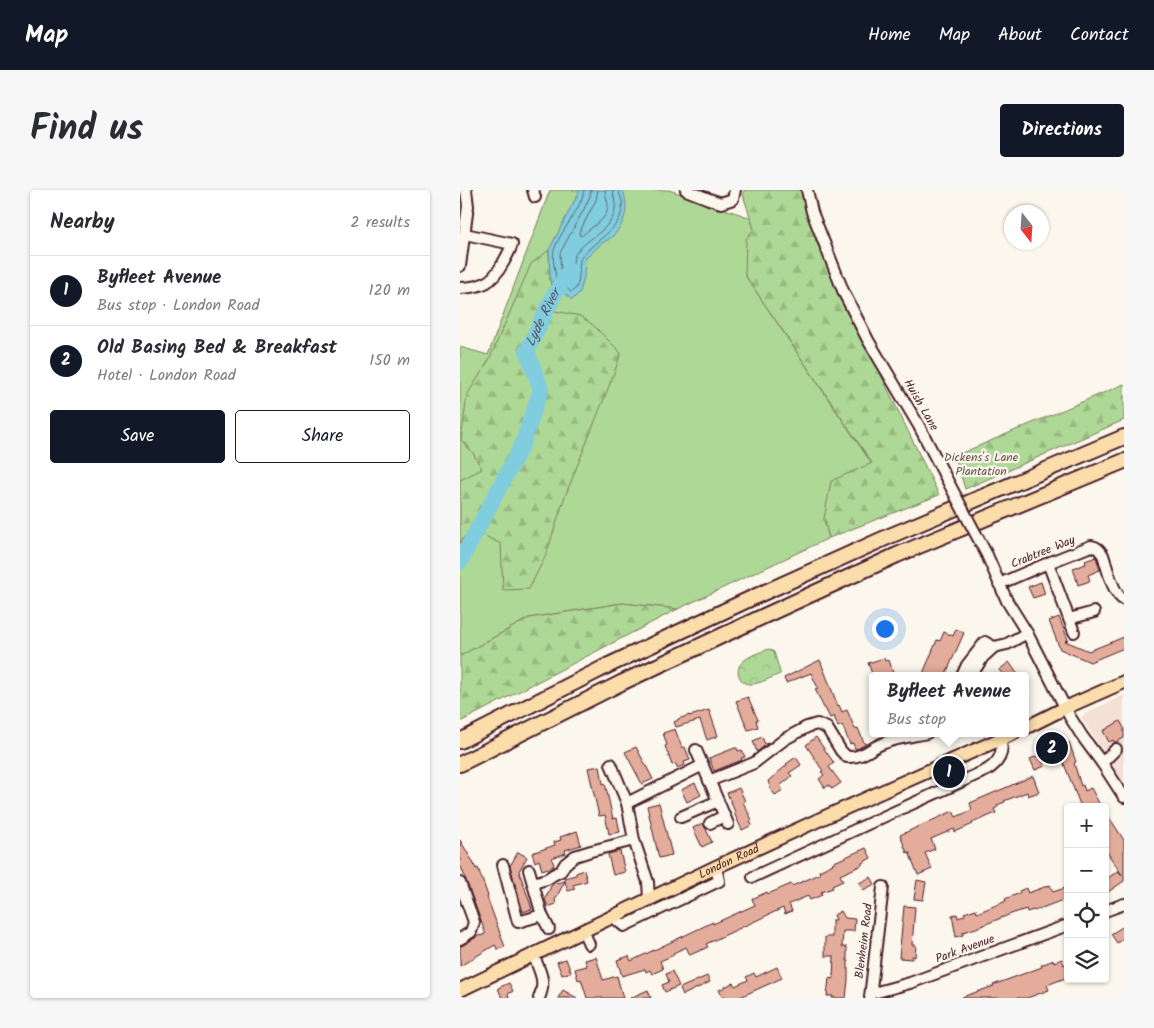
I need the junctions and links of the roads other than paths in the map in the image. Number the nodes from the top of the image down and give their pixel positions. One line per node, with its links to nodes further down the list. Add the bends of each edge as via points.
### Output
1 (686, 190): 4 (street, via 721,203)
2 (807, 190): 12 (street, Huish Lane, bridge, via 812,212 844,293 919,426)
3 (463, 191): 6 (street, via 468,206)
4 (734, 194): 5 (street)
5 (738, 209)
6 (465, 234): 7 (street); 8 (street, via 512,244 491,280)
7 (460, 266)
8 (460, 288)
9 (1124, 437): 27 (highway, via 892,535 763,594)
10 (1124, 461): 31 (highway, via 782,608 621,683)
11 (1048, 562): 12 (street, Crabtree Way); 13 (street, Crabtree Way, via 1090,546 1096,547 1103,555 1115,591); 15 (street)
12 (999, 584): 17 (street, Huish Lane)
13 (1124, 600)
14 (1094, 612): 15 (street)
15 (1069, 619): 16 (street)
16 (1074, 632)
17 (1027, 633): 18 (street); 22 (street, Huish Lane)
18 (994, 647): 19 (street, via 985,642); 20 (street)
19 (964, 672)
20 (974, 672)
21 (1124, 682): 22 (main road)
22 (1065, 708): 23 (main road); 30 (street, Huish Lane)
23 (1029, 726)
24 (908, 737): 34 (street, via 884,742 854,758 847,757 827,728 817,724 785,739 754,763)
25 (1006, 737): 26 (main road, London Road)
26 (1000, 740): 42 (main road, London Road); 44 (street, London Road, via 1001,753 996,764 987,770)
27 (460, 741)
28 (1116, 749): 30 (street)
29 (696, 750): 33 (street)
30 (1102, 763): 35 (street, Huish Lane)
31 (460, 764)
32 (611, 764): 37 (street)
33 (702, 765): 34 (street); 37 (street)
34 (709, 781): 36 (street)
35 (1124, 797)
36 (718, 801): 38 (street); 39 (street, via 726,820)
37 (627, 803): 40 (street)
38 (682, 817)
39 (710, 823)
40 (634, 840): 46 (street, via 575,856 554,876); 48 (street, via 647,876)
41 (503, 865): 51 (street, via 518,922)
42 (716, 867): 48 (main road, London Road); 52 (street, via 719,881 624,926)
43 (529, 870): 46 (street)
44 (753, 877)
45 (460, 883): 56 (street, via 474,922 471,932)
46 (533, 883): 51 (street)
47 (883, 887): 60 (street, Blenheim Road)
48 (649, 898): 52 (main road, London Road)
49 (1124, 904): 50 (street)
50 (1109, 910)
51 (542, 915): 54 (street)
52 (612, 916): 55 (main road, London Road)
53 (1064, 926): 60 (street, Park Avenue, via 910,983)
54 (549, 929)
55 (583, 930): 57 (street); 58 (main road, London Road)
56 (460, 939)
57 (589, 944)
58 (533, 954): 59 (main road, London Road); 61 (street, via 543,985)
59 (460, 990)
60 (870, 994)
61 (539, 998)

